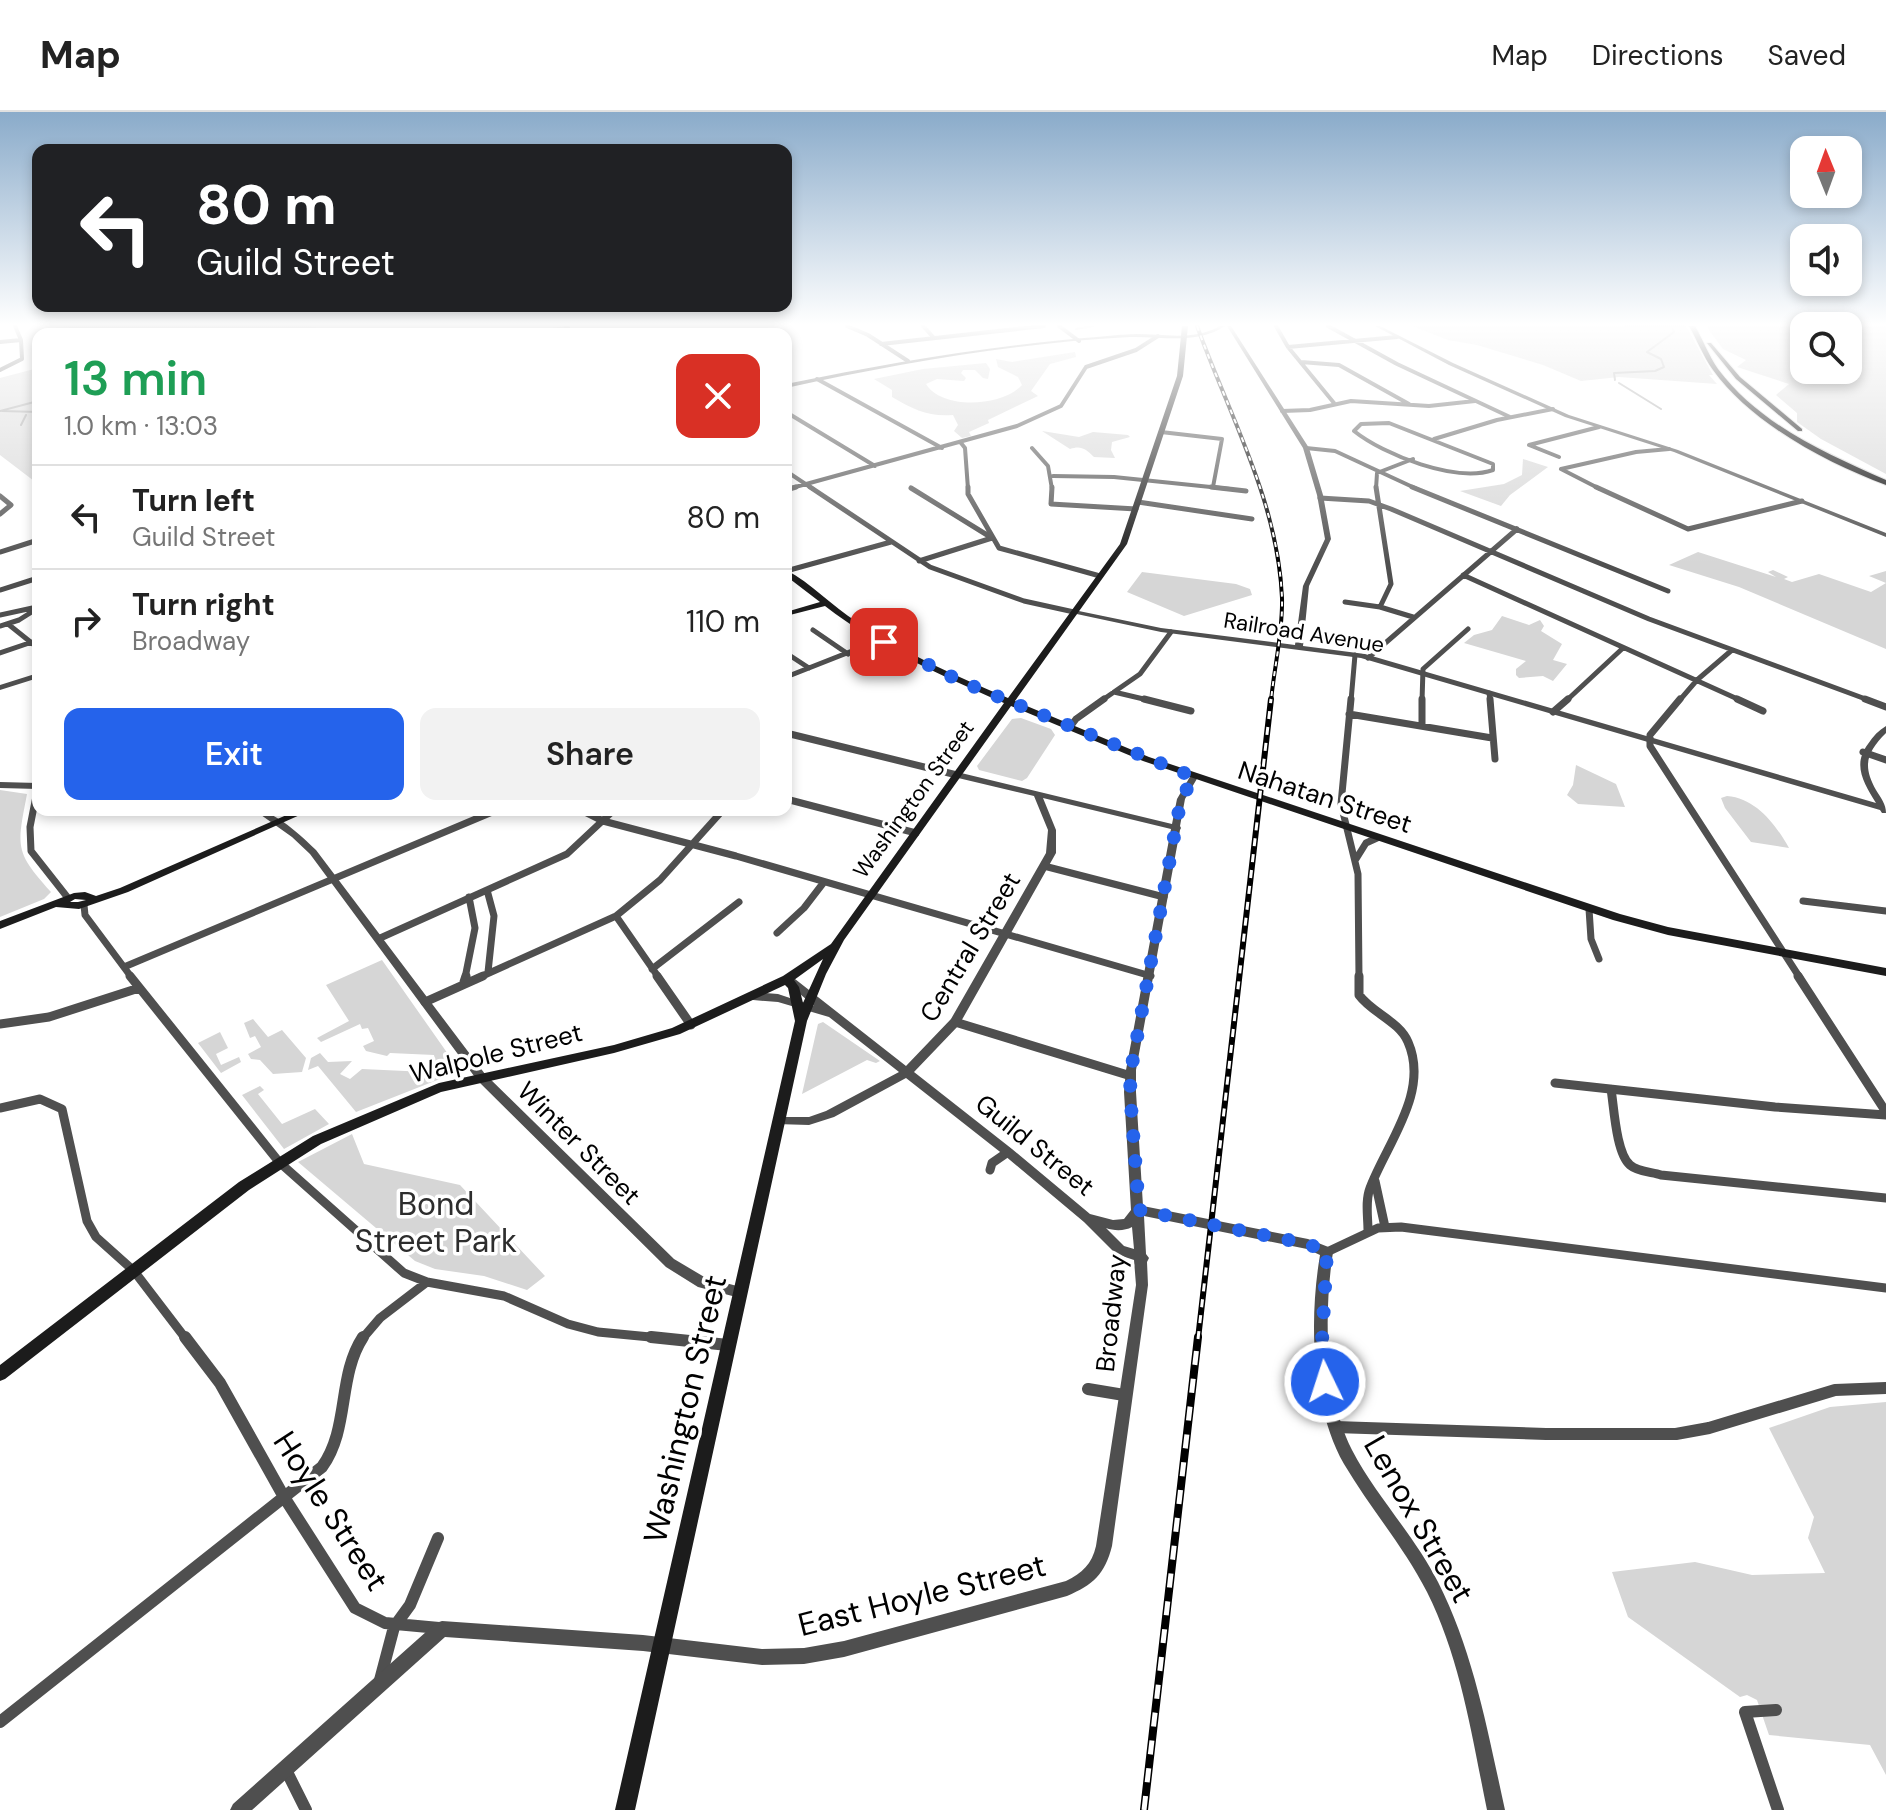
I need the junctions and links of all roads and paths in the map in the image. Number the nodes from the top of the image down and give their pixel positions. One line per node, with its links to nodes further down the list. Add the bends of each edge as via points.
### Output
1 (865, 405): 18 (street)
2 (1061, 405): 17 (street)
3 (1170, 405): 15 (main road, Washington Street)
4 (1278, 405): 11 (street)
5 (1326, 405): 11 (street)
6 (1484, 405): 13 (street)
7 (1545, 405): 10 (street)
8 (1753, 405): 29 (main road, via 1797,437)
9 (1770, 405): 29 (main road, via 1812,438)
10 (1553, 409): 13 (street); 14 (street)
11 (1282, 411): 20 (street)
12 (792, 416): 24 (street)
13 (1510, 417): 16 (street)
14 (1599, 427): 21 (street); 22 (street, via 1530,444)
15 (1161, 432): 28 (main road, Washington Street); 31 (street, via 1221,438)
16 (1434, 439): 23 (street, via 1389,423 1355,427 1358,436); 23 (street, via 1485,458 1493,470 1466,475)
17 (961, 443): 18 (street); 44 (street, via 968,494)
18 (942, 448): 24 (street)
19 (1032, 448): 27 (street)
20 (1306, 448): 25 (street, via 1335,451); 36 (street)
21 (1669, 449): 37 (street); 37 (street, via 1561,469 1688,529)
22 (1559, 457)
23 (1413, 459): 25 (street)
24 (875, 466): 30 (street)
25 (1377, 473): 38 (street); 42 (street)
26 (792, 475): 30 (street, Railroad Avenue)
27 (1053, 476): 28 (street); 39 (street, via 1051,504)
28 (1145, 481): 31 (street); 39 (main road, Washington Street)
29 (1886, 481)
30 (806, 485): 32 (street); 46 (street, Railroad Avenue)
31 (1213, 487): 34 (street)
32 (792, 488)
33 (911, 488): 44 (street)
34 (1246, 491)
35 (0, 496): 40 (street, via 11,505)
36 (1320, 498): 38 (street); 74 (street, via 1328,539 1306,586)
37 (1802, 501): 43 (street)
38 (1378, 505): 47 (street); 59 (street, via 1391,584)
39 (1137, 506): 41 (street); 52 (main road, Washington Street, via 1123,544)
40 (0, 514)
41 (1252, 519)
42 (1517, 529): 47 (street); 56 (street)
43 (1886, 535)
44 (993, 538): 49 (street); 52 (street, via 1002,550)
45 (32, 542): 48 (street)
46 (891, 542): 49 (street, Railroad Avenue); 50 (street)
47 (1490, 551): 51 (street); 76 (street)
48 (0, 552)
49 (919, 561): 63 (street, Railroad Avenue, via 1002,594)
50 (792, 572)
51 (1463, 575): 65 (street); 75 (street)
52 (1100, 576): 63 (main road, Washington Street)
53 (792, 578): 58 (main road, Nahatan Street)
54 (32, 580): 55 (street)
55 (0, 590)
56 (1668, 591)
57 (1345, 602): 59 (street)
58 (826, 603): 62 (main road); 72 (main road, Nahatan Street)
59 (1380, 607): 65 (street)
60 (32, 609): 64 (street)
61 (32, 611): 66 (street)
62 (792, 612)
63 (1074, 612): 70 (street, Railroad Avenue); 90 (main road, Washington Street)
64 (0, 615)
65 (1413, 617): 81 (street)
66 (8, 624): 67 (street); 71 (street)
67 (0, 626)
68 (1468, 629): 83 (street)
69 (813, 630): 78 (street)
70 (1171, 632): 74 (street, Railroad Avenue); 88 (street, via 1144,670)
71 (32, 640)
72 (880, 640): 78 (street); 90 (main road, Nahatan Street)
73 (32, 642): 77 (street)
74 (1299, 646): 79 (street, Railroad Avenue)
75 (1623, 648): 86 (street); 94 (street)
76 (1732, 650): 86 (street); 91 (street)
77 (0, 653)
78 (848, 654): 82 (street)
79 (1355, 655): 81 (street, Railroad Avenue); 95 (street)
80 (792, 657): 82 (street)
81 (1368, 658): 83 (street, Railroad Avenue)
82 (809, 668): 84 (street)
83 (1422, 673): 89 (street, Railroad Avenue); 98 (street)
84 (792, 675)
85 (32, 677): 87 (street)
86 (1697, 680): 93 (street); 103 (street)
87 (0, 688)
88 (1114, 692): 92 (street); 99 (street)
89 (1489, 693): 94 (street, Railroad Avenue); 102 (street)
90 (1011, 700): 96 (main road, Nahatan Street); 97 (main road, Washington Street)
91 (1886, 707)
92 (1191, 711)
93 (1763, 711)
94 (1553, 712): 103 (street, Railroad Avenue)
95 (1349, 714): 98 (street); 124 (street, via 1341,804)
96 (1046, 717): 97 (main road, via 1018,713); 99 (main road, Nahatan Street)
97 (998, 719): 107 (main road, Washington Street)
98 (1422, 726): 102 (street)
99 (1070, 727): 108 (main road, Nahatan Street)
100 (1886, 728): 104 (street)
101 (792, 734): 107 (street)
102 (1492, 738): 105 (street)
103 (1649, 740): 113 (street, Railroad Avenue); 148 (street)
104 (1863, 752): 106 (street); 113 (street, via 1865,778)
105 (1495, 759)
106 (1886, 760)
107 (957, 775): 111 (street); 125 (main road, Washington Street)
108 (1194, 777): 123 (street, Broadway, via 1181,799); 124 (main road, Nahatan Street)
109 (0, 785): 110 (street)
110 (32, 786)
111 (1037, 794): 123 (street); 129 (street, Central Street, via 1052,830)
112 (792, 801): 125 (street)
113 (1885, 811)
114 (32, 816): 136 (street, via 31,851)
115 (268, 816): 122 (street, Winter Street)
116 (294, 816): 122 (main road)
117 (483, 816): 130 (street)
118 (593, 816): 121 (street)
119 (608, 816): 121 (street)
120 (718, 816): 127 (street)
121 (603, 821): 127 (street); 132 (street, via 567,854)
122 (279, 823): 130 (street, Winter Street, via 305,843); 138 (main road)
123 (1177, 828): 135 (street, Broadway)
124 (1347, 828): 126 (main road, Nahatan Street); 128 (street)
125 (916, 833): 133 (main road, Washington Street)
126 (1377, 838): 128 (street, via 1366,843); 140 (main road, Nahatan Street)
127 (692, 845): 131 (street); 142 (street)
128 (1356, 859): 175 (street, via 1359,995 1403,1034 1412,1055 1410,1098)
129 (1044, 866): 135 (street); 145 (street, Central Street)
130 (334, 879): 147 (street, Winter Street); 150 (street)
131 (824, 882): 133 (street); 144 (street)
132 (487, 890): 134 (street); 152 (street, via 494,916)
133 (870, 895): 145 (street); 146 (main road, Washington Street)
134 (469, 897): 147 (street); 156 (street, via 476,923)
135 (1164, 897): 154 (street, Broadway)
136 (64, 901): 138 (main road); 143 (main road)
137 (1803, 901): 141 (street)
138 (88, 902): 150 (street, via 85,915)
139 (739, 902): 151 (street)
140 (1589, 909): 148 (main road, Nahatan Street, via 1668,931); 149 (street, via 1588,928)
141 (1886, 911)
142 (616, 916): 151 (street); 152 (street)
143 (0, 925)
144 (777, 933)
145 (1005, 935): 154 (street); 161 (street, Central Street)
146 (840, 938): 155 (main road, Washington Street); 160 (main road, Washington Street)
147 (378, 939): 159 (street, Winter Street)
148 (1784, 953): 153 (main road, Nahatan Street); 170 (street)
149 (1599, 959)
150 (124, 967): 157 (street)
151 (652, 969): 163 (street)
152 (488, 972): 156 (street)
153 (1886, 972)
154 (1151, 976): 165 (street, Broadway)
155 (787, 979): 158 (main road, Walpole Street); 160 (main road)
156 (464, 982): 159 (street)
157 (139, 988): 162 (street, via 13,1026); 173 (street)
158 (753, 996): 160 (street, Guild Street); 163 (main road, Walpole Street)
159 (425, 1002): 166 (street, Winter Street)
160 (803, 1008): 164 (street, Guild Street, via 828,1014); 171 (main road, Washington Street)
161 (955, 1022): 164 (street, Central Street); 165 (street)
162 (0, 1024)
163 (691, 1025): 166 (main road, Walpole Street, via 623,1047)
164 (907, 1072): 171 (street, Central Street, via 830,1114 809,1121); 172 (street, Guild Street)
165 (1131, 1076): 177 (street, Broadway)
166 (481, 1077): 173 (main road, Walpole Street, via 375,1113); 186 (street, Winter Street, via 670,1263 703,1283)
167 (1555, 1083): 168 (street)
168 (1611, 1089): 170 (street); 176 (street, via 1623,1153 1634,1167 1661,1175)
169 (0, 1108): 183 (street, Hoyle Street, via 27,1099 62,1109 87,1221 96,1237)
170 (1886, 1113)
171 (780, 1121): 186 (main road, Washington Street)
172 (1008, 1152): 174 (street); 178 (street, Guild Street)
173 (279, 1162): 183 (main road, Walpole Street); 184 (street, via 394,1266)
174 (990, 1170)
175 (1375, 1181): 179 (street); 180 (street, via 1368,1197)
176 (1886, 1198)
177 (1139, 1210): 178 (street, Guild Street, via 1127,1224); 181 (street); 182 (street, Broadway)
178 (1086, 1218): 182 (street, via 1120,1250)
179 (1385, 1227): 180 (street); 185 (street)
180 (1368, 1231): 181 (street)
181 (1327, 1252): 192 (street, Lenox Street, via 1322,1341 1325,1388)
182 (1143, 1258): 191 (street, Broadway)
183 (134, 1271): 188 (main road, Walpole Street); 193 (street, Hoyle Street, via 220,1383)
184 (427, 1282): 187 (street, via 504,1296 598,1332); 193 (street, via 360,1342 345,1378 335,1452)
185 (1886, 1288)
186 (740, 1292): 187 (main road, Washington Street)
187 (728, 1345): 198 (main road, Washington Street)
188 (0, 1374)
189 (1886, 1388): 192 (street, via 1829,1391 1684,1433)
190 (1088, 1389): 191 (street)
191 (1124, 1395): 195 (street, Broadway, via 1104,1546)
192 (1335, 1427): 206 (street, Lenox Street, via 1347,1454 1408,1544 1446,1618 1475,1711)
193 (284, 1497): 196 (street, Hoyle Street, via 355,1608); 201 (street)
194 (438, 1538): 196 (street, via 410,1605)
195 (1095, 1571): 198 (street, East Hoyle Street, via 1067,1588 824,1653 762,1657)
196 (394, 1627): 197 (street, Hoyle Street); 199 (street)
197 (442, 1629): 198 (street, Hoyle Street); 199 (street)
198 (662, 1646): 205 (main road, Washington Street)
199 (378, 1686): 202 (street)
200 (1776, 1710): 207 (street, via 1745,1712)
201 (0, 1722)
202 (286, 1769): 203 (street); 204 (street)
203 (239, 1810)
204 (306, 1810)
205 (625, 1810)
206 (1496, 1810)
207 (1778, 1810)

